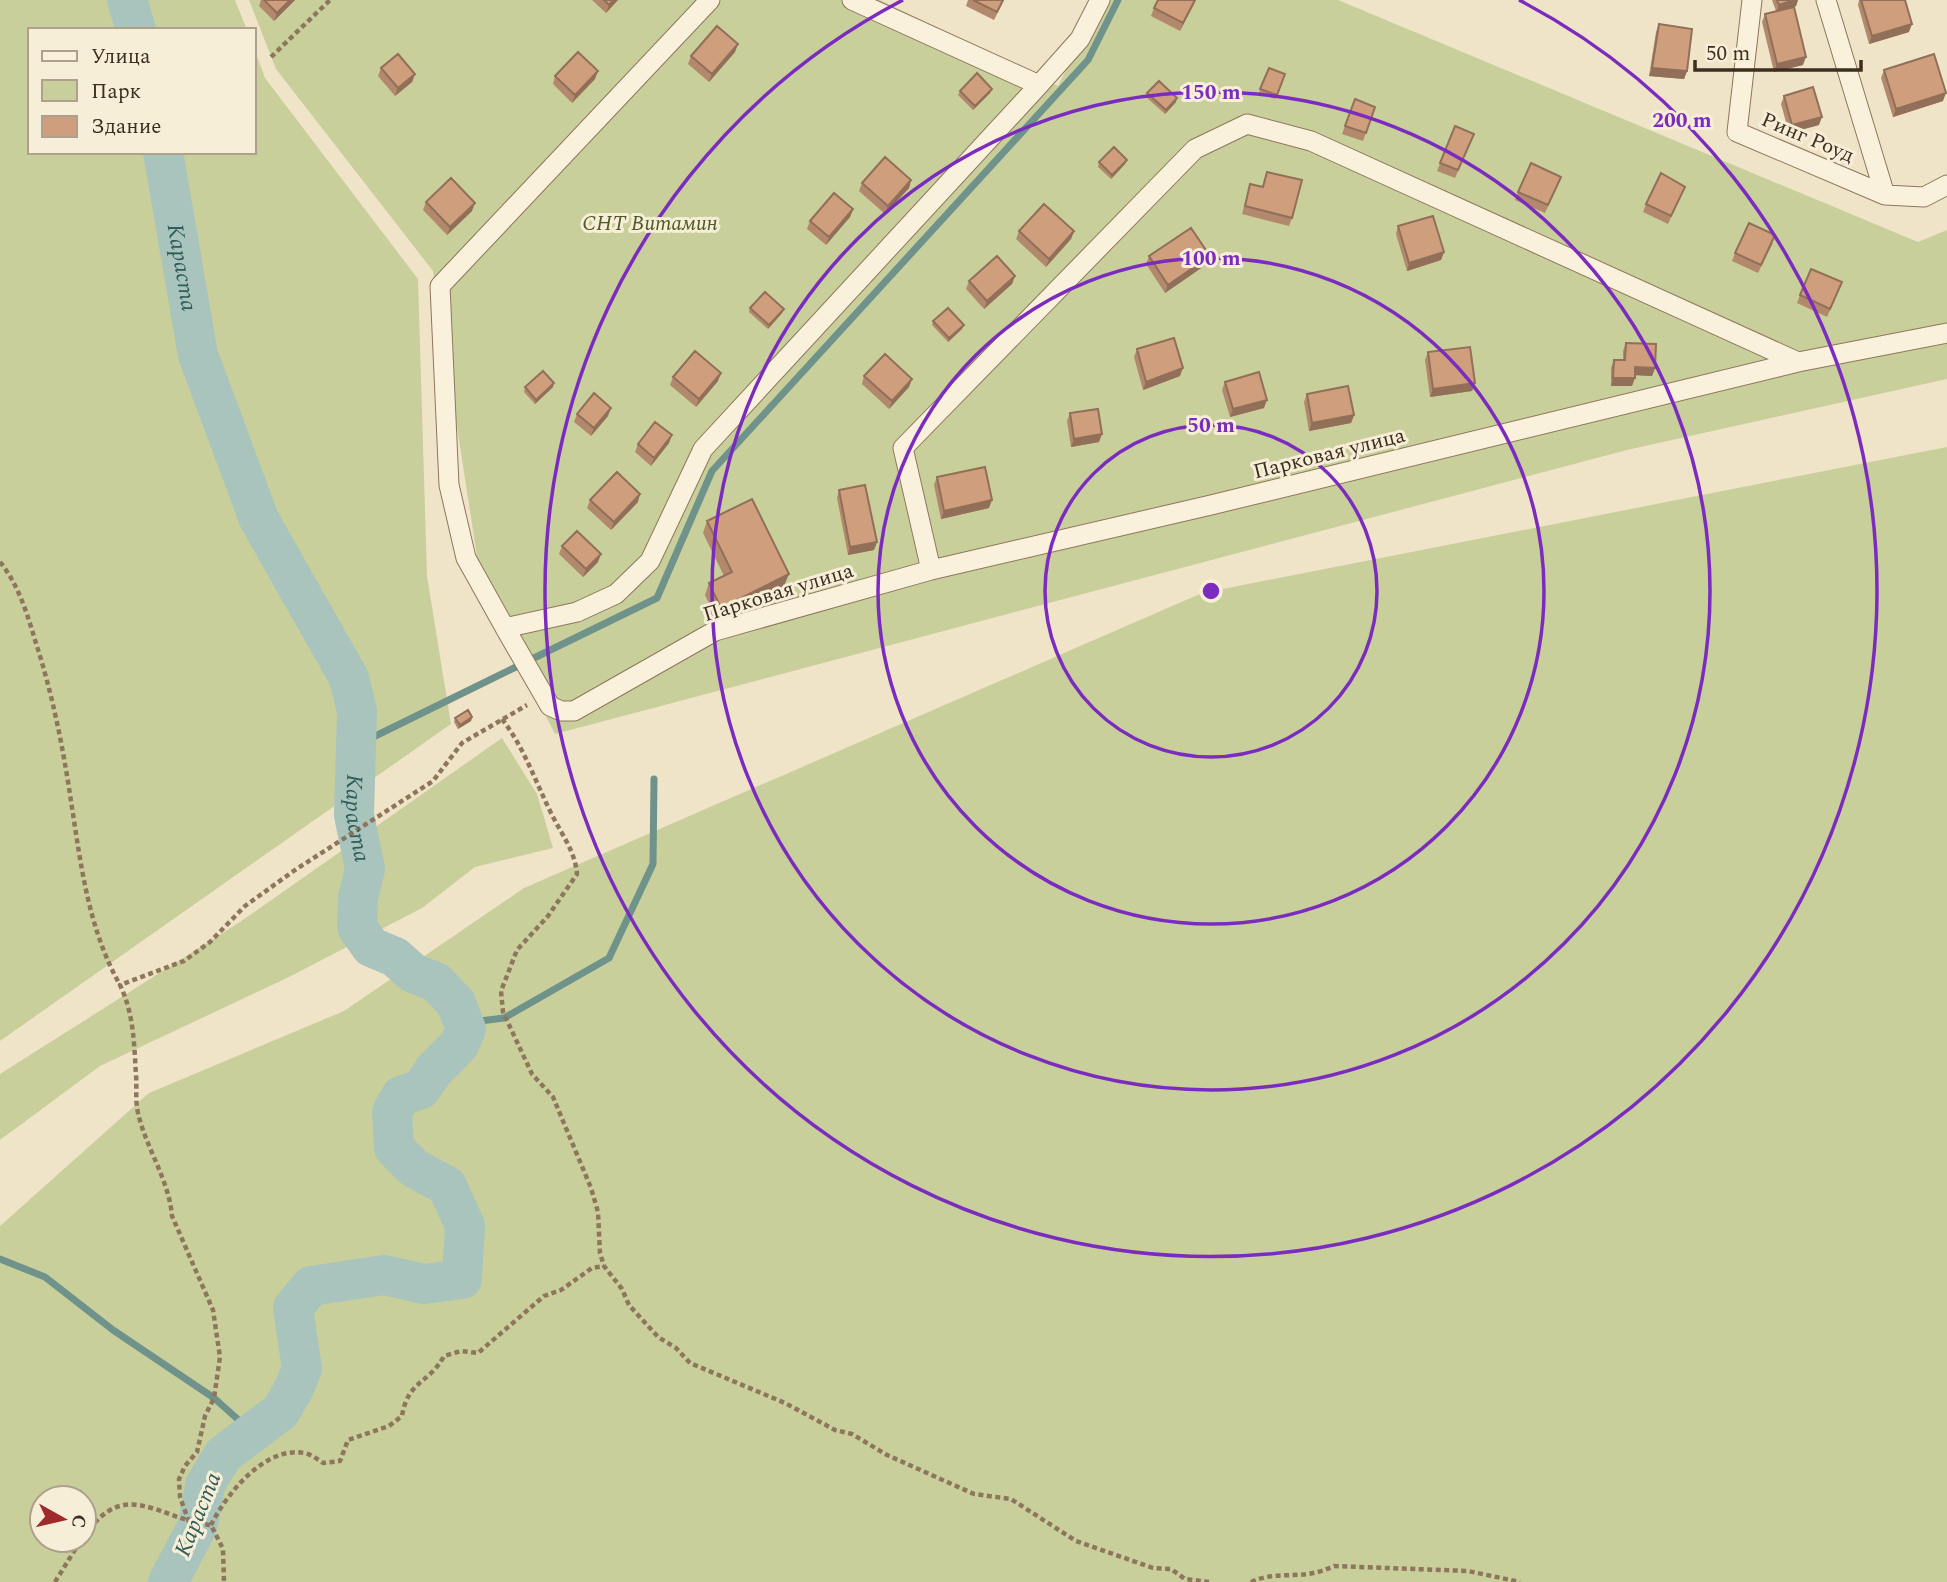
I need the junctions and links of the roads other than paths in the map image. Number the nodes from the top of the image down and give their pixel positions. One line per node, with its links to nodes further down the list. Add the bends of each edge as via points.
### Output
1 (710, 0): 12 (street, via 440,286 449,485 467,558)
2 (852, 0): 6 (street)
3 (1100, 0): 6 (street, via 1080,39)
4 (1752, 0): 8 (street, Ринг Роуд, via 1737,132)
5 (1826, 0): 8 (street)
6 (1039, 85): 12 (street, via 703,449 650,561 616,594 577,612)
7 (1947, 185): 8 (street, Ринг Роуд, via 1924,197)
8 (1885, 195)
9 (1947, 333): 10 (street, Парковая улица)
10 (1798, 362): 11 (street, Парковая улица); 11 (street, via 1311,141 1247,124 1195,149 903,448)
11 (930, 570): 12 (street, Парковая улица, via 715,631 574,710 550,706)
12 (505, 628)

